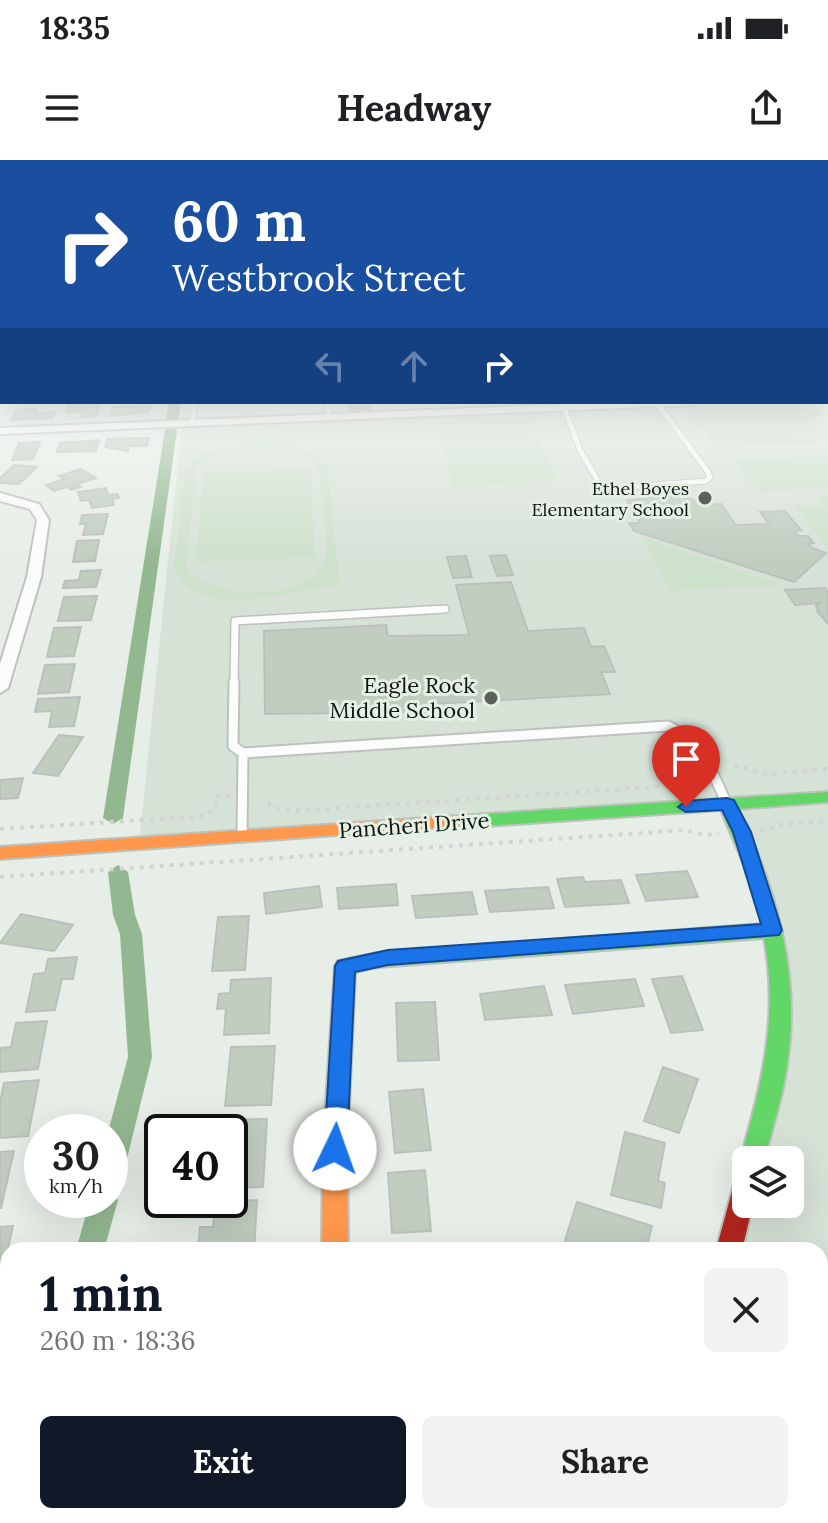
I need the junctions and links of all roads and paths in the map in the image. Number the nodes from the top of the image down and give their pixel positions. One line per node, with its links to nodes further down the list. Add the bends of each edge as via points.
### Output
1 (576, 434): 2 (lane, via 599,483 617,488 706,481 708,472)
2 (680, 434)
3 (0, 497): 5 (street, via 35,507 43,520 34,577)
4 (445, 609): 6 (lane, via 235,621 233,746)
5 (0, 688)
6 (243, 753): 10 (lane); 13 (lane, via 668,726 695,741)
7 (684, 760): 12 (path, via 684,779 667,786 291,811)
8 (734, 765): 9 (path, via 758,773)
9 (828, 769)
10 (243, 794): 15 (path, via 216,797 216,808 206,816); 18 (lane)
11 (828, 797): 13 (street, Pancheri Drive)
12 (268, 803)
13 (727, 804): 18 (street, Pancheri Drive); 21 (street, via 742,832)
14 (828, 821): 16 (path)
15 (0, 829)
16 (773, 829)
17 (704, 835): 20 (path, via 685,830)
18 (242, 837): 19 (street, Pancheri Drive)
19 (0, 853)
20 (0, 877)
21 (772, 930): 22 (street, via 781,1028); 24 (street, via 388,958 345,966)
22 (756, 1146)
23 (737, 1218): 25 (street)
24 (335, 1242)
25 (731, 1242)

